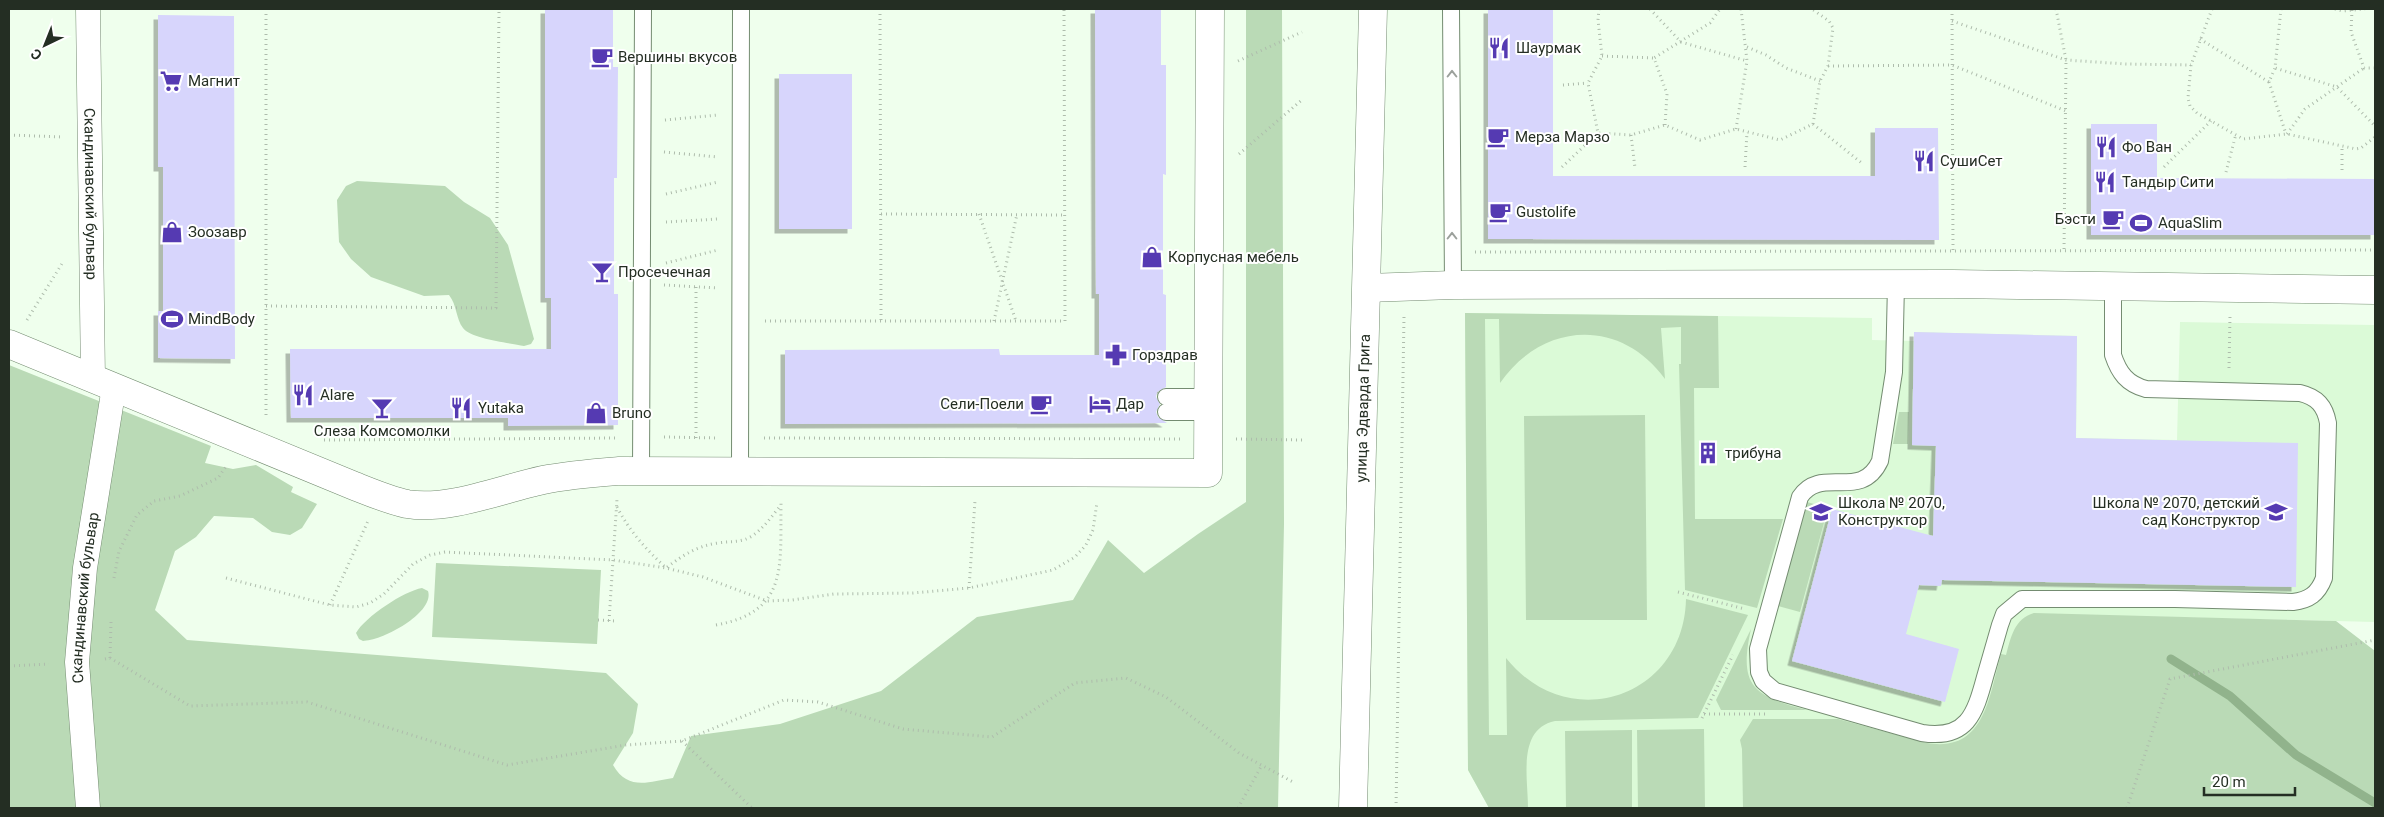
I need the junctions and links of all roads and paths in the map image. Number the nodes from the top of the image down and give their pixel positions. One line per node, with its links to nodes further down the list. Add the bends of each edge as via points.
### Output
1 (88, 9): 59 (street, Скандинавский бульвар)
2 (266, 9): 98 (path)
3 (499, 9): 98 (path, via 496,308)
4 (643, 9): 48 (lane)
5 (741, 9): 46 (lane)
6 (880, 9): 74 (path)
7 (1064, 9): 77 (path)
8 (1210, 9): 38 (street)
9 (1373, 9): 94 (street, улица Эдварда Грига)
10 (1451, 9): 89 (lane, one-way to 10)
11 (1599, 9): 28 (path)
12 (1650, 9): 26 (path)
13 (1720, 9): 26 (path, via 1710,23)
14 (1741, 9): 27 (path)
15 (1812, 9): 34 (path, via 1833,28)
16 (1952, 9): 23 (path)
17 (2056, 9): 30 (path)
18 (2212, 9): 25 (path)
19 (2281, 9): 35 (path)
20 (2335, 9): 22 (path)
21 (2365, 9): 22 (path)
22 (2352, 10): 36 (path, via 2351,32)
23 (1952, 21): 30 (path); 32 (path)
24 (1302, 32): 38 (path)
25 (2200, 39): 33 (path); 40 (path)
26 (1681, 42): 29 (path); 31 (path)
27 (1747, 47): 31 (path); 39 (path, via 1766,54 1786,68)
28 (1602, 56): 29 (path); 41 (path)
29 (1654, 58): 49 (path, via 1667,94)
30 (2066, 60): 33 (path); 45 (path)
31 (1747, 61): 52 (path)
32 (1952, 65): 34 (path); 45 (path); 82 (path)
33 (2191, 65): 47 (path, via 2190,106)
34 (1828, 66): 39 (path)
35 (2275, 68): 40 (path); 43 (path)
36 (2364, 68): 37 (path); 43 (path)
37 (2375, 68)
38 (1210, 73): 72 (street)
39 (1820, 81): 50 (path)
40 (2269, 82): 56 (path)
41 (1588, 83): 42 (path); 54 (path)
42 (1563, 85)
43 (2337, 87): 51 (path); 56 (path, via 2304,109)
44 (1303, 99): 72 (path)
45 (2066, 111): 84 (path)
46 (741, 112): 48 (path); 63 (lane)
47 (2211, 121): 55 (path); 67 (path)
48 (643, 123): 62 (lane)
49 (1665, 124): 52 (path, via 1700,140); 58 (path)
50 (1814, 124): 53 (path, via 1780,140); 64 (path)
51 (2375, 126)
52 (1736, 129): 53 (path)
53 (1747, 132): 66 (path)
54 (1598, 133): 58 (path); 65 (path)
55 (2236, 134): 56 (path, via 2243,139); 70 (path)
56 (2286, 134): 61 (path)
57 (9, 135): 59 (path)
58 (1631, 135): 68 (path)
59 (90, 137): 104 (street, Скандинавский бульвар)
60 (2375, 138): 61 (path, via 2361,148)
61 (2342, 146): 69 (path)
62 (642, 150): 63 (path); 73 (lane)
63 (741, 159): 71 (lane)
64 (1863, 164)
65 (1562, 167)
66 (1745, 167)
67 (2164, 167)
68 (1635, 168)
69 (2342, 170)
70 (2226, 172)
71 (741, 176): 73 (path); 78 (lane)
72 (1210, 180): 107 (street)
73 (642, 200): 79 (lane)
74 (881, 214): 75 (path); 100 (path)
75 (979, 214): 76 (path); 86 (path)
76 (1017, 214): 77 (path); 86 (path)
77 (1065, 214): 102 (path, via 1065,321)
78 (741, 218): 79 (path); 81 (lane)
79 (642, 223): 85 (lane)
80 (1475, 242): 82 (path, via 1475,252)
81 (741, 244): 85 (path); 96 (lane)
82 (1953, 250): 84 (path); 88 (path)
83 (2375, 250): 84 (path)
84 (2064, 251): 91 (path)
85 (642, 276): 93 (path); 115 (lane)
86 (1002, 282): 101 (path); 102 (path)
87 (1896, 284): 88 (street); 89 (street); 130 (lane, via 1894,372 1880,461 1872,474 1862,481 1820,482 1804,490 1796,505)
88 (1953, 284): 91 (street)
89 (1452, 285): 90 (street)
90 (1405, 286): 94 (street); 145 (path)
91 (2064, 286): 92 (street)
92 (2113, 286): 95 (street); 105 (lane, via 2113,355 2128,382 2146,388)
93 (696, 287): 96 (path); 109 (path)
94 (1367, 288): 144 (street, улица Эдварда Грига)
95 (2230, 288): 97 (street); 105 (path)
96 (741, 289): 113 (lane)
97 (2375, 290)
98 (266, 306): 108 (path)
99 (785, 321): 100 (path)
100 (881, 321): 101 (path)
101 (994, 321): 102 (path)
102 (1016, 321)
103 (9, 344): 104 (street)
104 (104, 383): 111 (street); 141 (street, Скандинавский бульвар, via 77,662)
105 (2228, 391): 130 (lane, via 2306,395 2319,402 2326,415 2326,569 2321,587 2309,599 2292,602 2022,599 2002,619 1974,713 1960,729 1940,735 1922,733 1783,695 1769,687 1759,672 1757,660)
106 (1166, 404): 107 (lane)
107 (1209, 404): 110 (street)
108 (266, 424)
109 (696, 438)
110 (1209, 439): 112 (path); 117 (street, via 1208,473)
111 (244, 440): 118 (street); 124 (path, via 218,478 180,496 154,501 137,515 119,551)
112 (1304, 440)
113 (740, 470): 114 (street); 115 (street)
114 (782, 470): 116 (street); 119 (path)
115 (630, 471): 118 (street, via 544,480 433,505 407,504); 120 (path)
116 (978, 472): 117 (street); 125 (path)
117 (1102, 472): 125 (path, via 1093,530 1086,545 1074,558 1053,570)
118 (380, 496): 128 (path)
119 (781, 505): 122 (path, via 750,537 697,548); 127 (path, via 780,572)
120 (617, 507): 121 (path); 122 (path, via 638,540)
121 (613, 560): 122 (path); 128 (path, via 445,552 430,555 414,564 384,594 370,603 356,607); 132 (path)
122 (666, 568): 127 (path, via 703,577)
123 (226, 578): 128 (path)
124 (112, 587)
125 (969, 588): 127 (path, via 913,593 834,594)
126 (1678, 592): 130 (path)
127 (767, 601): 134 (path, via 745,616)
128 (330, 605)
129 (111, 614): 138 (path, via 110,658 190,706 308,702 507,765 626,745)
130 (1767, 615)
131 (598, 620): 132 (path)
132 (609, 621): 133 (path)
133 (616, 621)
134 (716, 625)
135 (2375, 640): 146 (path, via 2170,679)
136 (1733, 654): 137 (path)
137 (1702, 718)
138 (682, 741): 139 (path, via 784,700 818,702 903,729 992,738 1075,683 1126,678 1166,697 1239,752); 142 (path)
139 (1262, 765): 140 (path); 143 (path)
140 (1293, 782)
141 (88, 808)
142 (752, 808)
143 (1238, 808)
144 (1353, 808)
145 (1396, 808)
146 (2127, 808)

